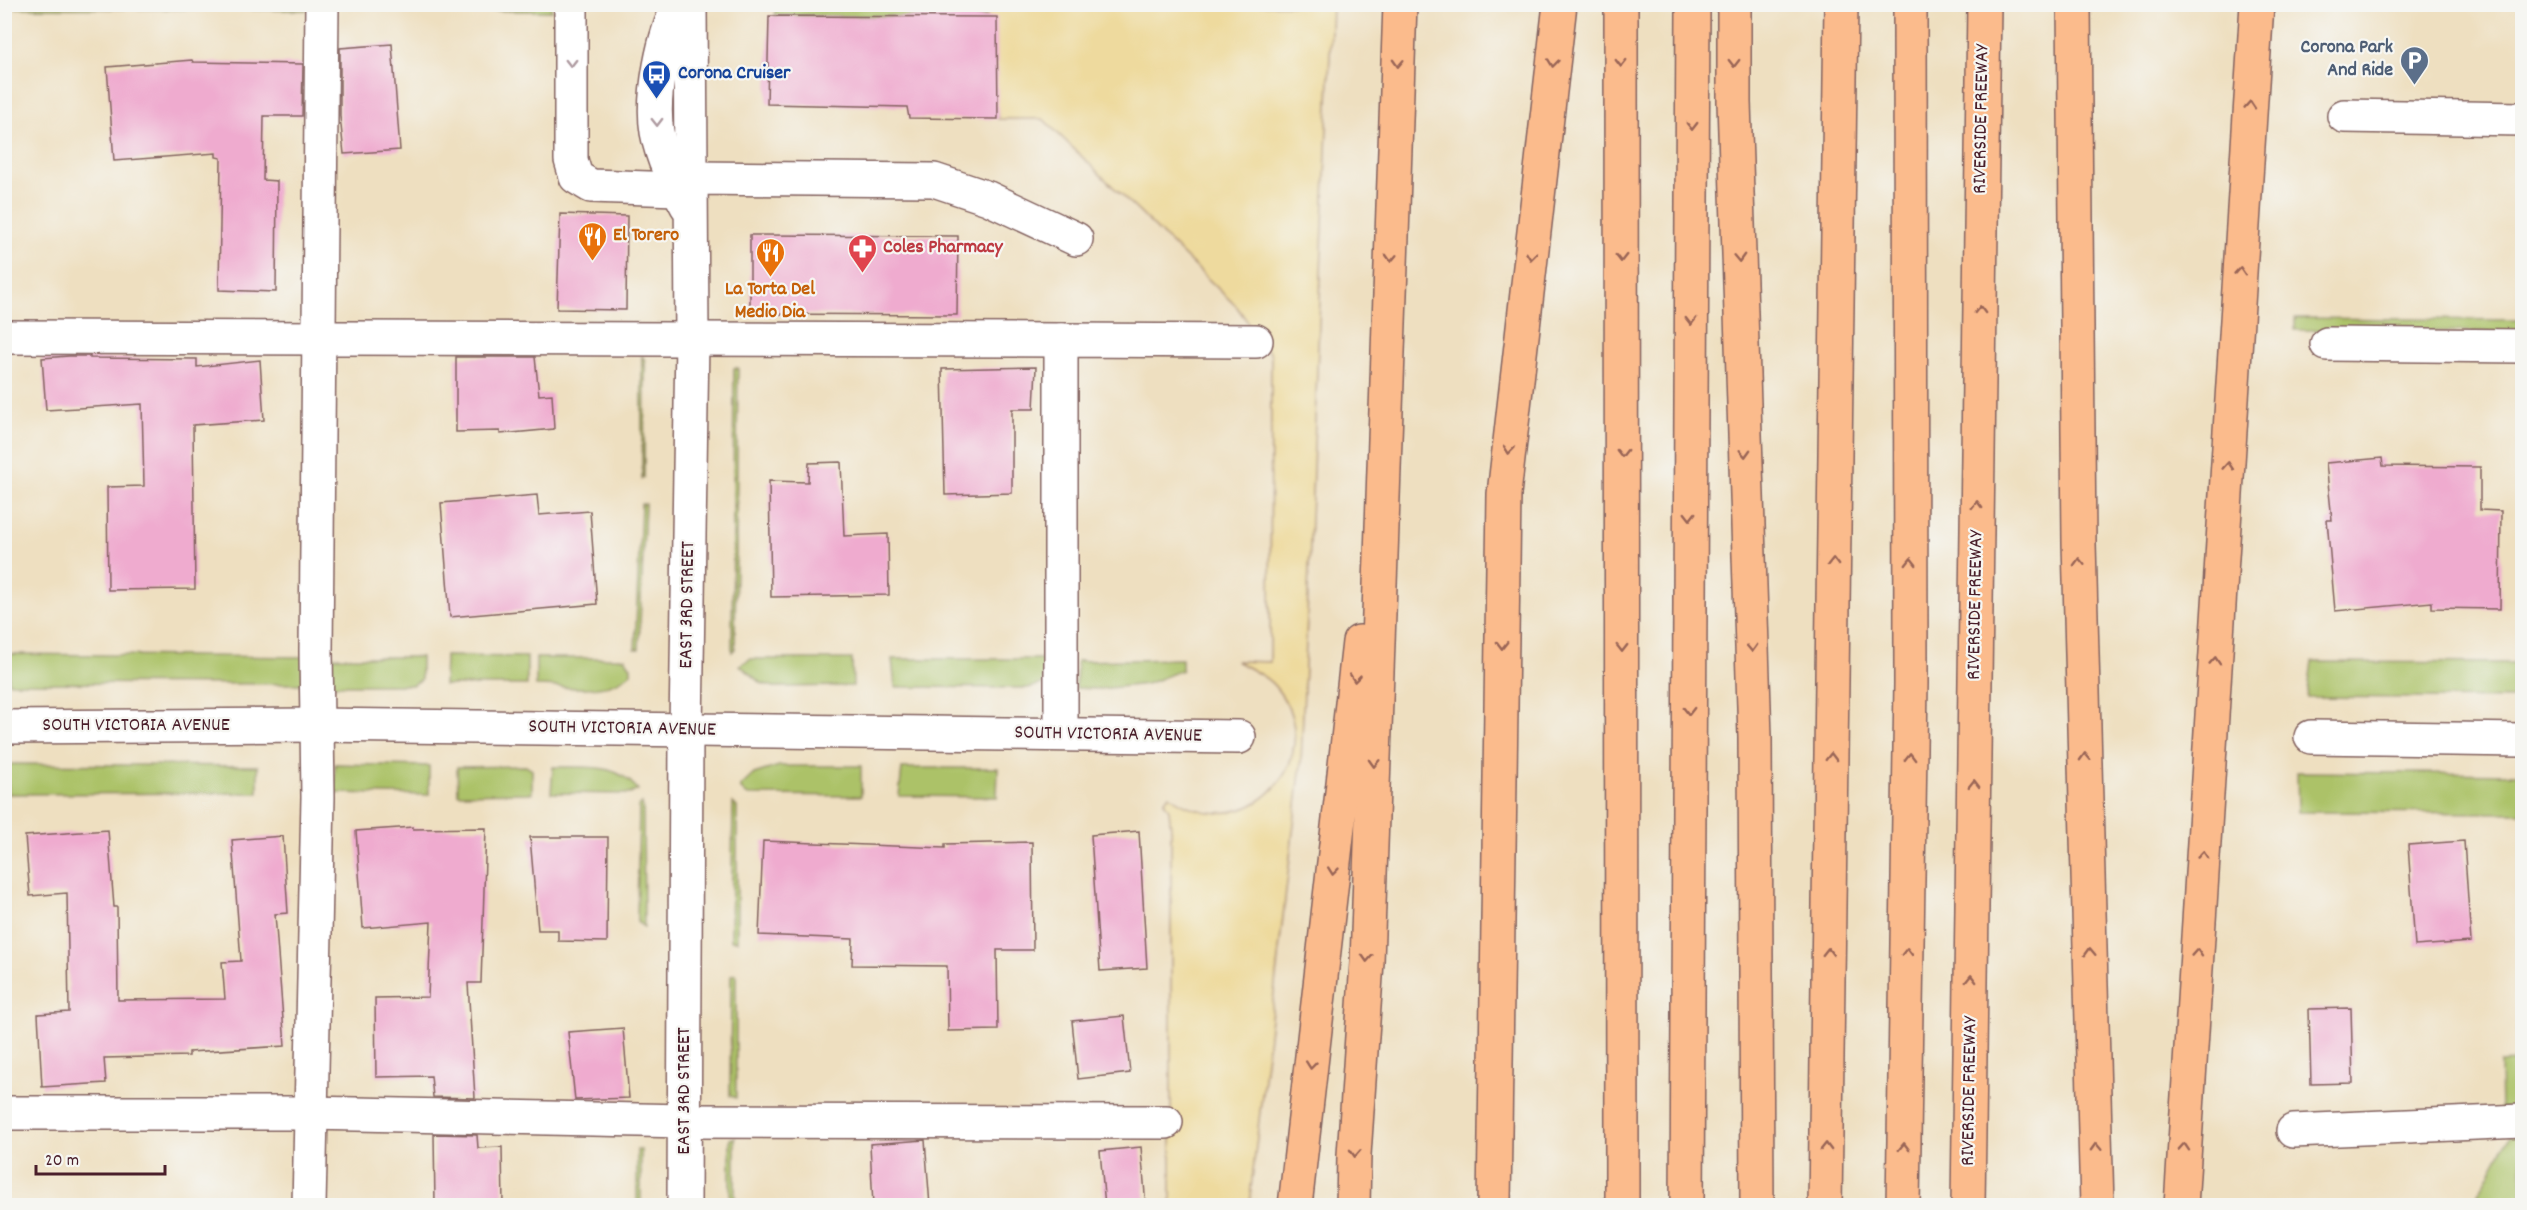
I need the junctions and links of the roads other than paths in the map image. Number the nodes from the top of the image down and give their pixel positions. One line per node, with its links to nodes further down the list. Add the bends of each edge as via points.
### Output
1 (322, 4): 20 (street)
2 (571, 4): 17 (street, one-way to 17, via 571,160 576,177 600,188)
3 (680, 4): 17 (street, one-way to 17, via 663,48 657,78 657,130 667,167)
4 (690, 4): 17 (street)
5 (1400, 4): 26 (highway, one-way to 26)
6 (1560, 4): 44 (highway, one-way to 44, via 1504,494)
7 (1621, 4): 45 (highway, one-way to 45)
8 (1693, 4): 46 (highway, one-way to 46)
9 (1734, 4): 47 (highway, one-way to 47, via 1755,737)
10 (1841, 4): 48 (highway, one-way to 10)
11 (1911, 4): 49 (highway, one-way to 11, via 1911,682)
12 (1984, 4): 50 (highway, RIVERSIDE FREEWAY, one-way to 12)
13 (2074, 4): 51 (highway, one-way to 13, via 2079,543)
14 (2257, 4): 52 (highway, one-way to 14)
15 (2344, 116): 16 (street)
16 (2523, 119)
17 (687, 194): 18 (street, via 934,180 988,198); 21 (street)
18 (1076, 239)
19 (4, 337): 20 (street)
20 (319, 337): 21 (street); 27 (street)
21 (697, 340): 22 (street); 29 (street, EAST 3RD STREET, via 691,417)
22 (1061, 340): 23 (street); 30 (street)
23 (1256, 341)
24 (2327, 344): 25 (street)
25 (2523, 346)
26 (1387, 390): 42 (highway, one-way to 42); 43 (highway, one-way to 43, via 1367,962)
27 (316, 725): 28 (street, SOUTH VICTORIA AVENUE); 29 (street, SOUTH VICTORIA AVENUE); 35 (street, via 318,797)
28 (4, 727)
29 (686, 730): 30 (street, SOUTH VICTORIA AVENUE); 36 (street, EAST 3RD STREET)
30 (1061, 734): 31 (street, SOUTH VICTORIA AVENUE)
31 (1239, 737)
32 (2311, 737): 33 (street)
33 (2523, 740)
34 (4, 1113): 35 (street)
35 (310, 1113): 36 (street); 40 (street)
36 (685, 1121): 38 (street); 41 (street, EAST 3RD STREET)
37 (2523, 1121): 39 (street)
38 (1166, 1122)
39 (2293, 1131)
40 (309, 1206)
41 (684, 1206)
42 (1295, 1206)
43 (1353, 1206)
44 (1494, 1206)
45 (1622, 1206)
46 (1687, 1206)
47 (1757, 1206)
48 (1825, 1206)
49 (1904, 1206)
50 (1968, 1206)
51 (2097, 1206)
52 (2181, 1206)

